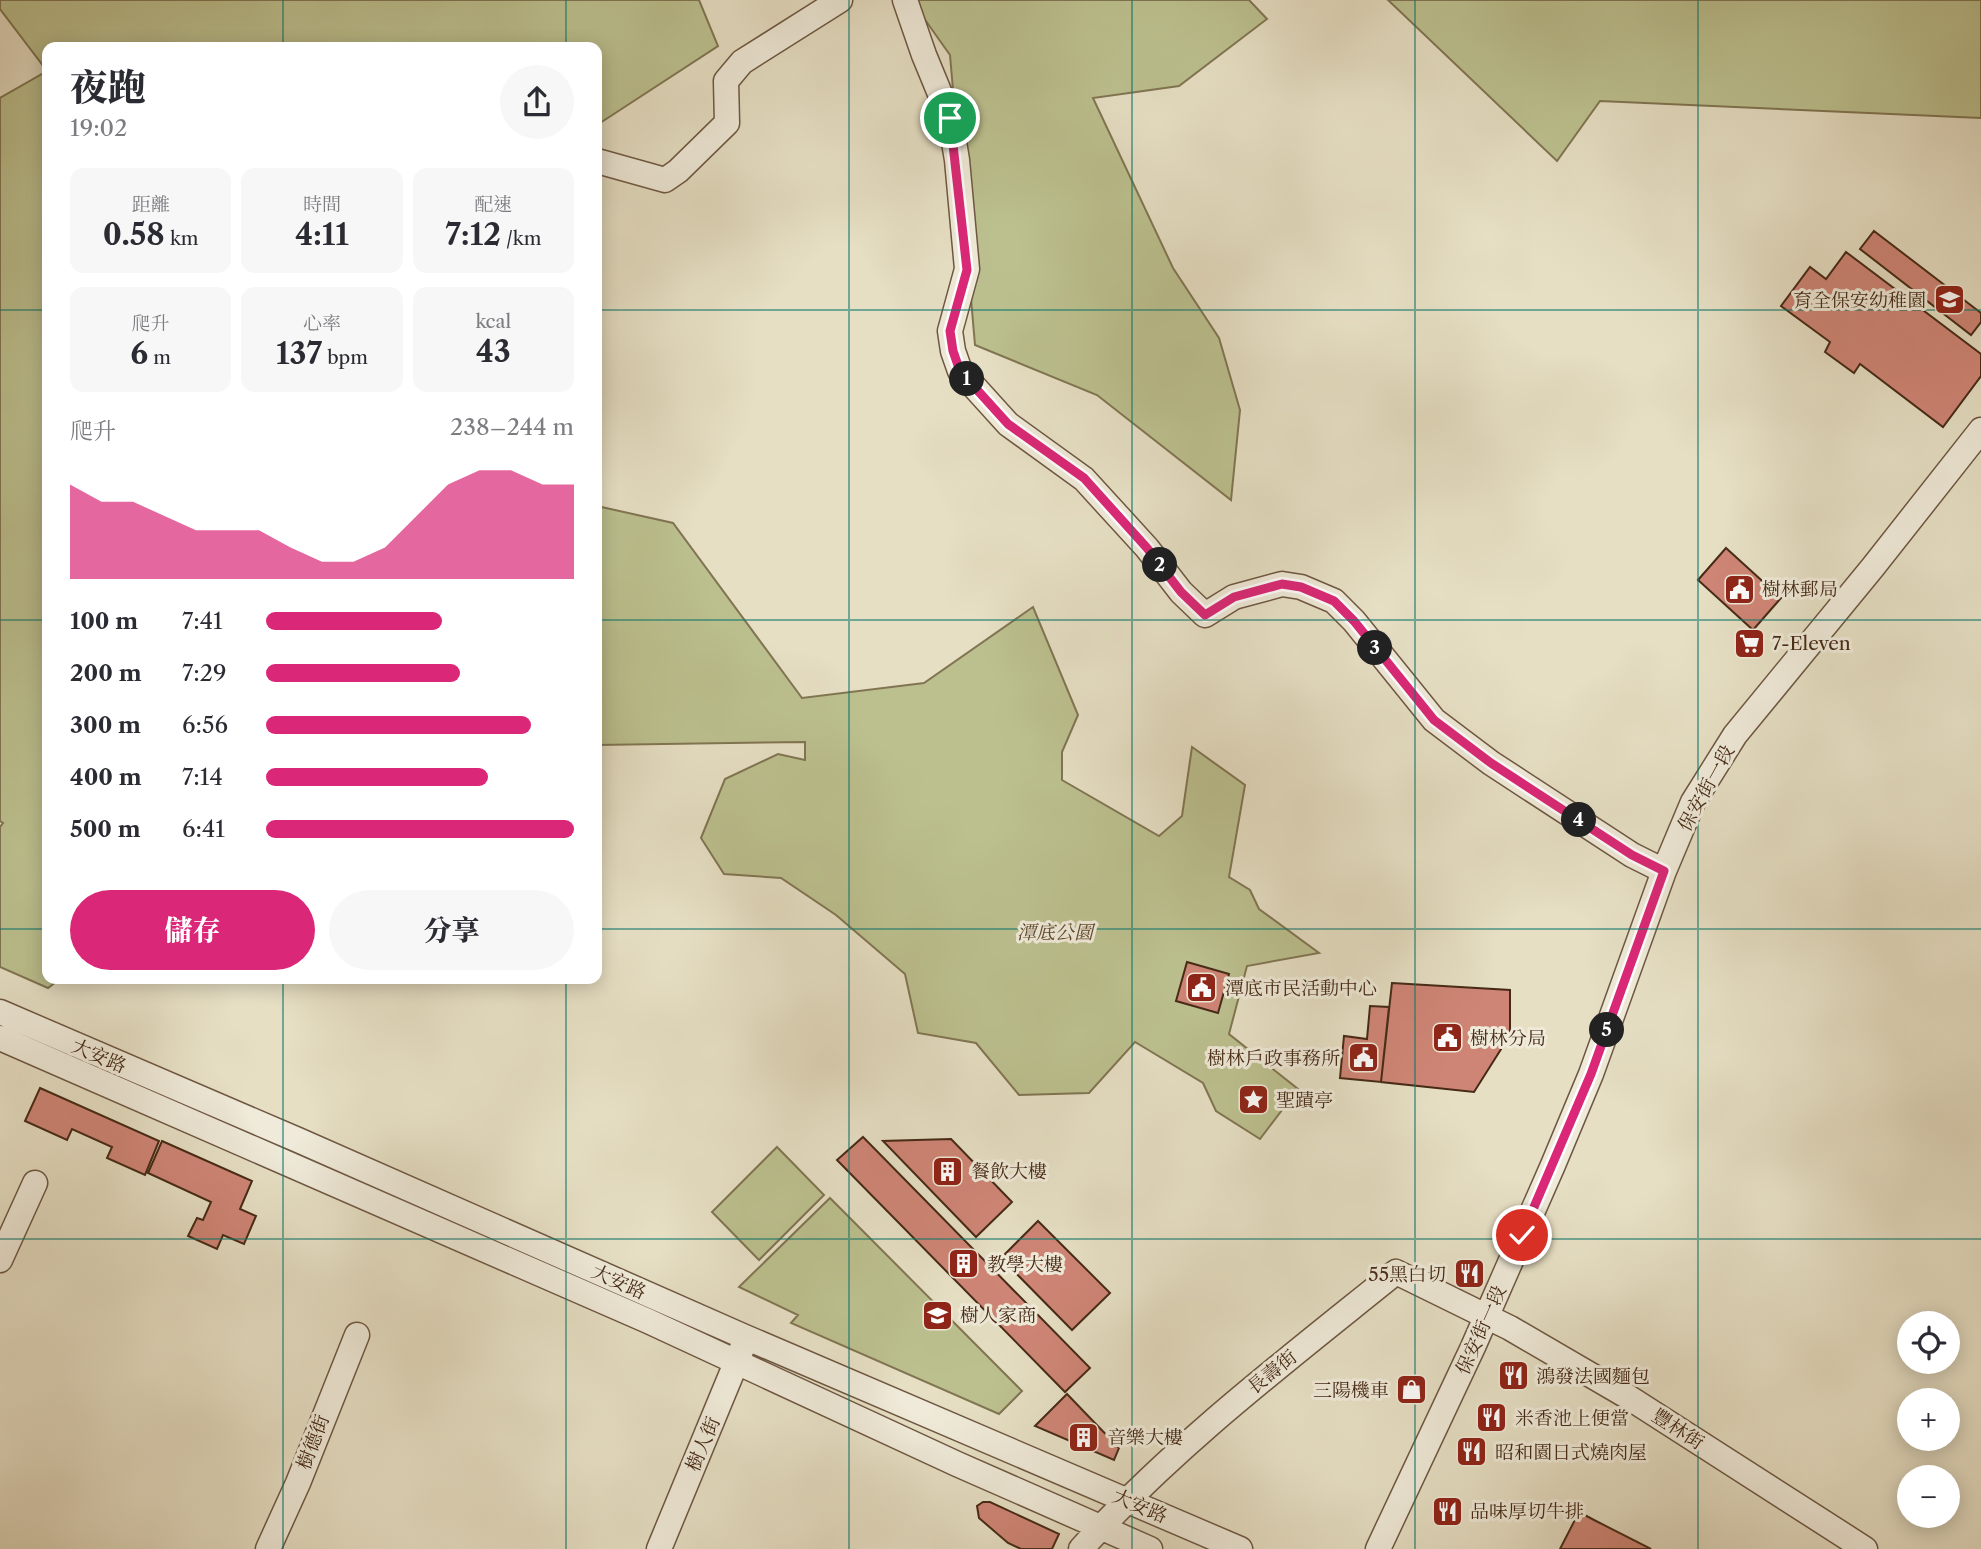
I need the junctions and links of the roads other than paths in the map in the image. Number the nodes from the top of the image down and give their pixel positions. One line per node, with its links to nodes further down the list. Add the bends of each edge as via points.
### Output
1 (840, 0): 3 (street, via 742,62 726,81 727,123 665,180)
2 (905, 0): 5 (street, via 950,118 957,160 967,270 950,331 953,351 960,371 985,400 1008,424 1084,478 1205,615 1234,597 1282,584 1334,601 1434,720 1491,763)
3 (602, 161)
4 (1981, 430): 5 (street, 保安街一段, via 1735,735 1693,802)
5 (1664, 871): 10 (street, 保安街一段, via 1591,1074)
6 (0, 1012): 12 (street, 大安路)
7 (0, 1038): 13 (street, 大安路)
8 (36, 1183): 9 (street)
9 (0, 1260)
10 (1487, 1317): 14 (street, 長壽街, via 1396,1272 1238,1400); 21 (street, 保安街一段); 22 (street, 豐林街, via 1625,1395)
11 (357, 1335): 16 (street, 樹德街)
12 (746, 1337): 13 (street, 樹人街); 14 (street, 大安路)
13 (738, 1362): 15 (street, 大安路); 17 (street, 樹人街)
14 (1127, 1501): 15 (street, 長壽街); 20 (street, 大安路)
15 (1101, 1527): 18 (street, 長壽街); 19 (street, 大安路)
16 (268, 1549)
17 (659, 1549)
18 (1081, 1549)
19 (1150, 1549)
20 (1240, 1549)
21 (1378, 1549)
22 (1865, 1549)

